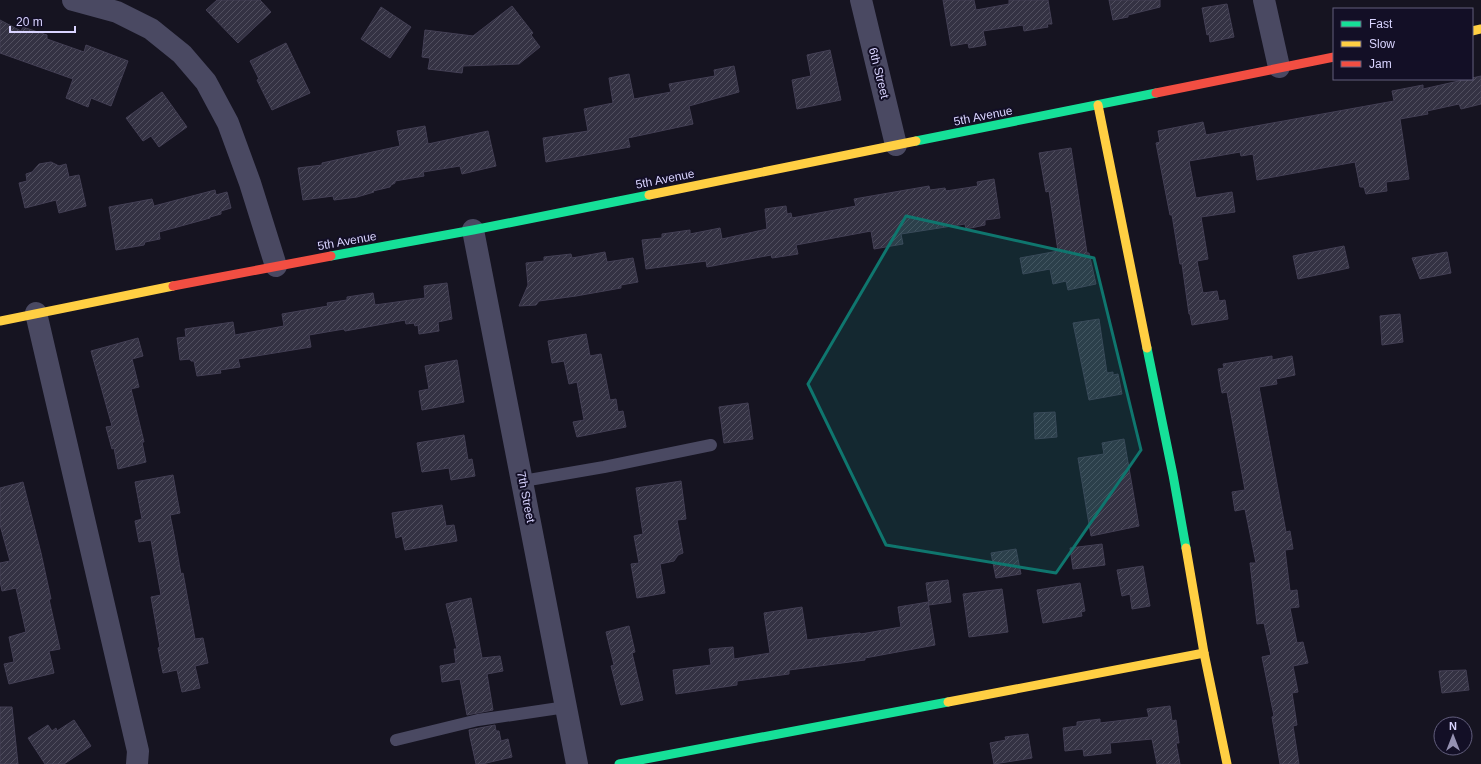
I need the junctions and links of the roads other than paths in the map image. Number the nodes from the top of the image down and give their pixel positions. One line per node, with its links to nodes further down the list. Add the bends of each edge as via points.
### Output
1 (73, 0): 9 (street, via 117,12 151,29 182,54 206,82 233,136)
2 (861, 0): 7 (street, 6th Street)
3 (1264, 0): 5 (street)
4 (1333, 57): 5 (street, 5th Avenue)
5 (1279, 67): 6 (street, 5th Avenue)
6 (1098, 105): 7 (street, 5th Avenue); 14 (street, via 1172,475)
7 (896, 145): 8 (street, 5th Avenue)
8 (473, 230): 9 (street, 5th Avenue); 13 (street, 7th Street)
9 (276, 266): 10 (street, 5th Avenue)
10 (36, 313): 11 (street, 5th Avenue); 17 (street, via 138,751)
11 (0, 321)
12 (711, 445): 13 (lane)
13 (522, 481): 15 (street, 7th Street)
14 (1204, 653): 19 (street); 20 (street)
15 (566, 707): 16 (lane, via 478,720); 18 (street, 7th Street)
16 (396, 740)
17 (137, 764)
18 (577, 764)
19 (619, 764)
20 (1227, 764)

